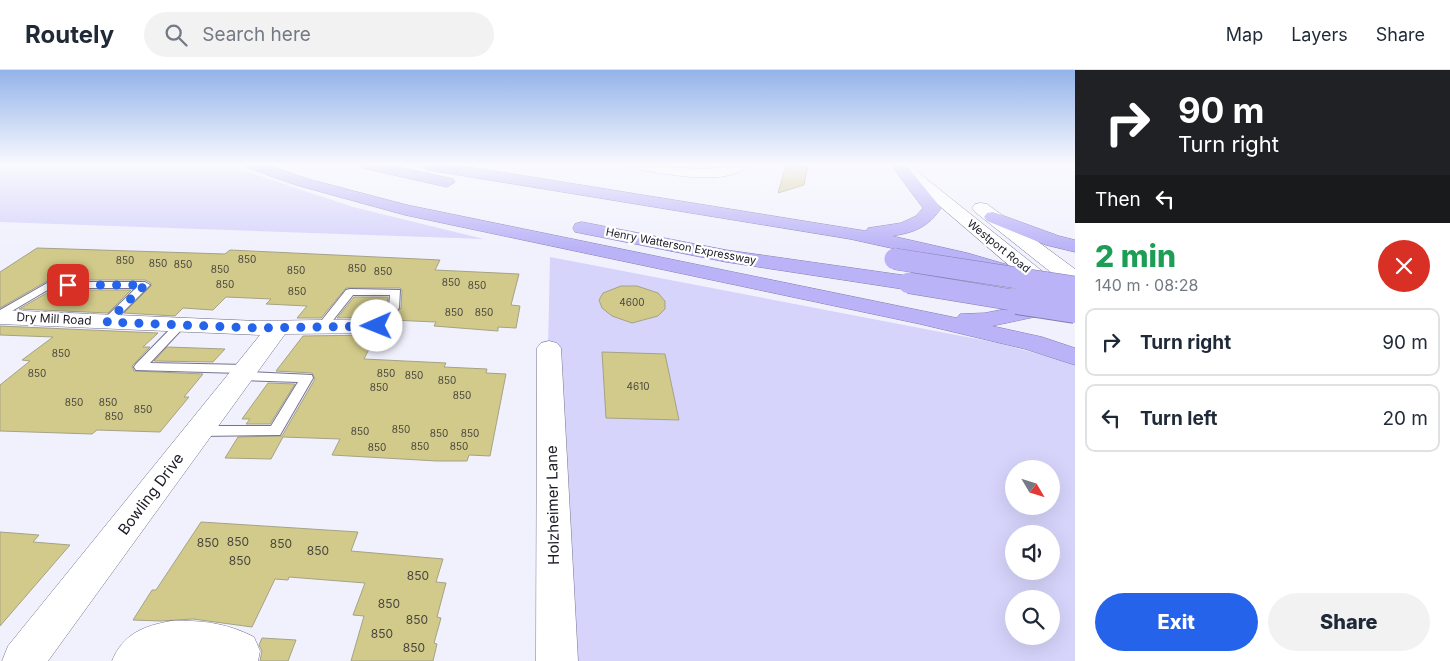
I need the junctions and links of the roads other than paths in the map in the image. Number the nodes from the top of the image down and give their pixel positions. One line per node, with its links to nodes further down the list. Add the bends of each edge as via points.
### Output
1 (341, 193): 16 (highway, via 405,210)
2 (405, 193): 14 (highway, Henry Watterson Expressway, bridge, via 726,256 909,284)
3 (506, 193): 8 (highway, Henry Watterson Expressway)
4 (599, 193): 10 (highway)
5 (920, 193): 10 (highway, via 932,208 928,218 887,231)
6 (932, 193): 13 (main road, Westport Road)
7 (969, 199): 9 (main road, Westport Road)
8 (626, 214)
9 (993, 217): 11 (highway, via 1053,241); 14 (main road, Westport Road)
10 (850, 233): 13 (highway, via 960,257)
11 (1075, 246)
12 (865, 254): 14 (highway, bridge)
13 (1046, 285): 14 (main road, Westport Road)
14 (1074, 297): 16 (highway, via 1024,314 985,320)
15 (0, 316): 17 (street, Dry Mill Road); 17 (lane, via 48,285 145,285)
16 (920, 317): 23 (highway, via 1033,343)
17 (107, 322): 18 (street, Dry Mill Road)
18 (180, 325): 21 (street, Dry Mill Road); 24 (lane, via 140,366)
19 (377, 326): 20 (street, Dry Mill Road); 20 (lane, via 394,308 396,292 350,292)
20 (322, 327): 21 (street, Dry Mill Road)
21 (278, 328): 24 (street, Bowling Drive)
22 (549, 348): 29 (street, Holzheimer Lane)
23 (1075, 357)
24 (244, 373): 25 (street, Bowling Drive); 25 (lane, via 308,378 276,431)
25 (199, 431): 26 (street, Bowling Drive)
26 (23, 661)
27 (133, 661): 28 (street, via 151,646 187,640 231,646 239,652)
28 (236, 661)
29 (557, 661)

